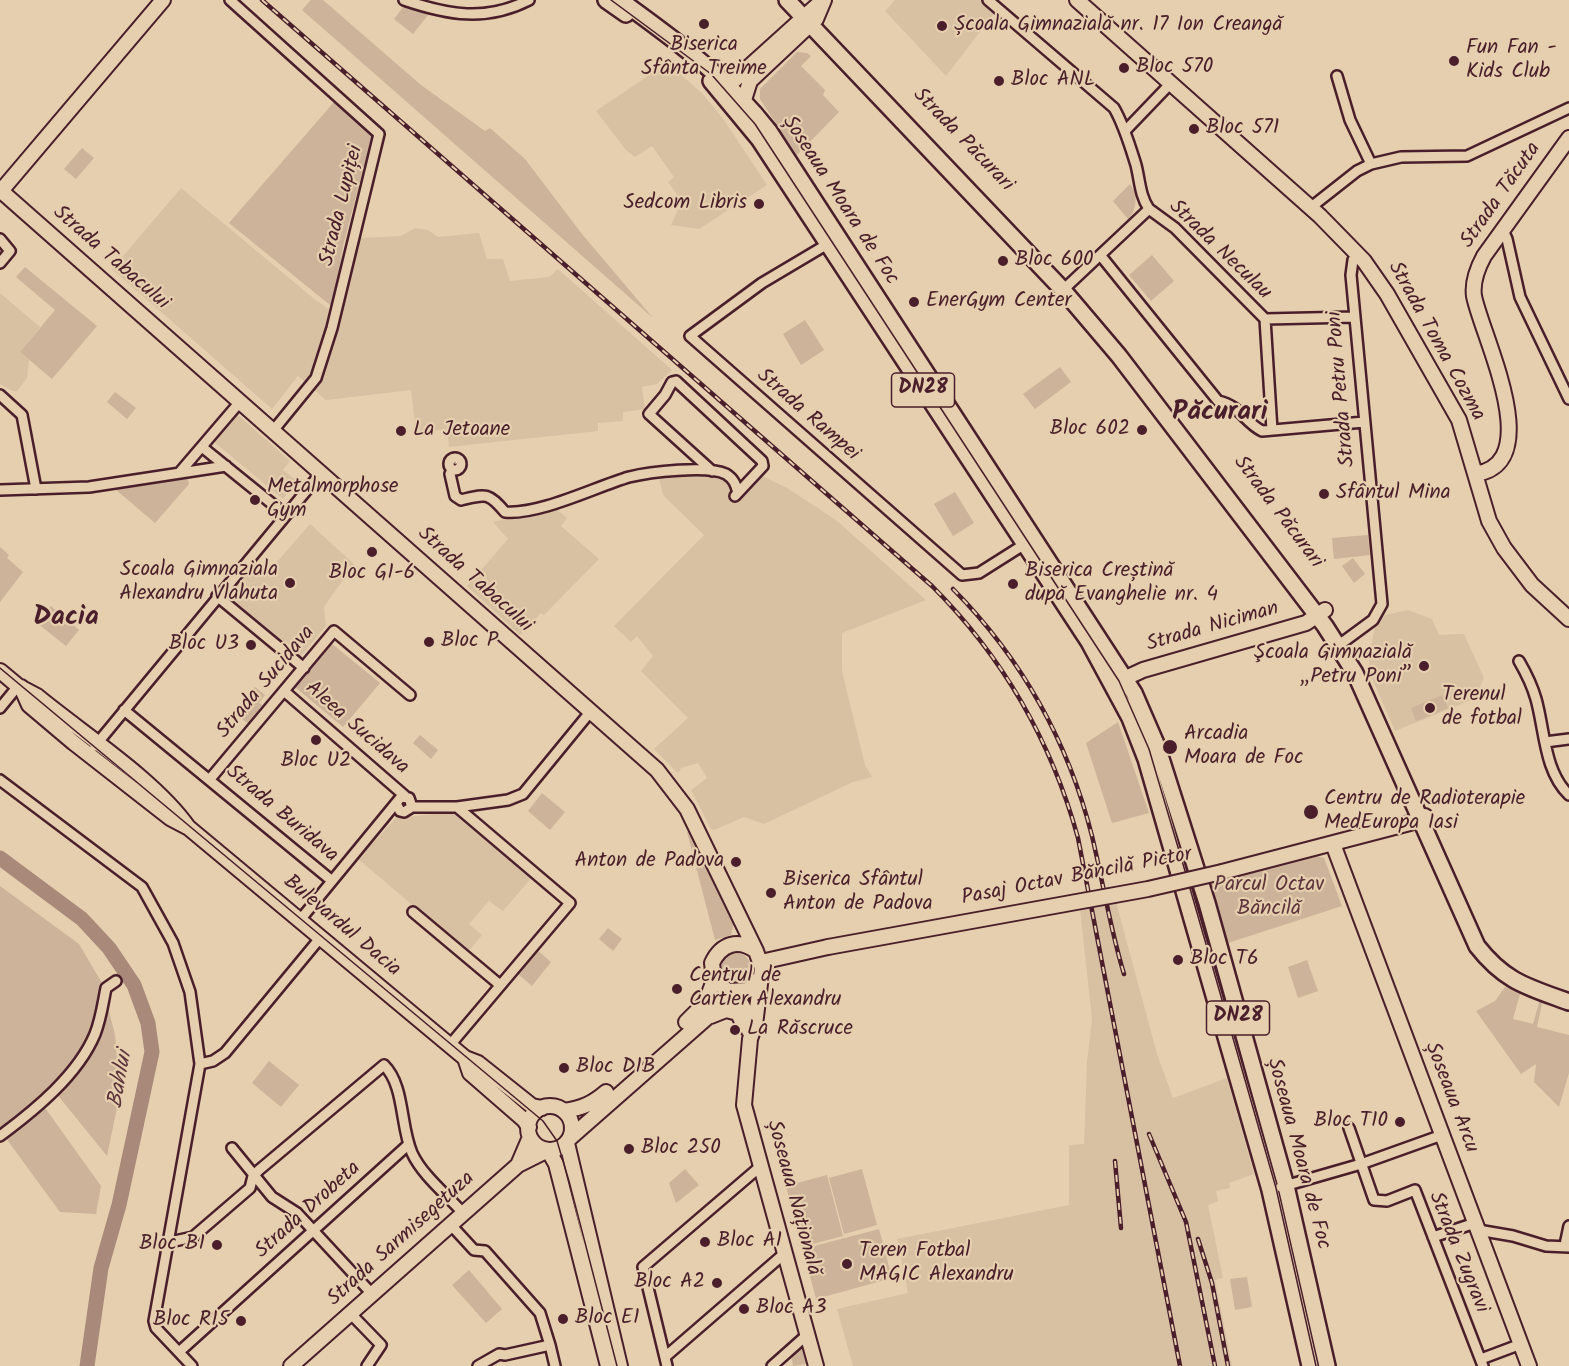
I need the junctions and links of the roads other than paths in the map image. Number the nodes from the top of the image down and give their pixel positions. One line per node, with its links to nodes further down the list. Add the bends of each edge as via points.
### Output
1 (163, 0): 19 (street)
2 (230, 0): 36 (street, Strada Lupiței, via 379,134 316,378)
3 (404, 0): 4 (street, via 440,11 480,15 509,10)
4 (529, 0)
5 (606, 0): 14 (main road, DN28)
6 (620, 0): 14 (main road, DN28, via 696,55)
7 (787, 0): 11 (main road, Strada Păcurari)
8 (824, 0): 11 (street)
9 (988, 0): 16 (street, Strada Neculau, via 1040,48 1108,101)
10 (1077, 0): 13 (street, Strada Toma Cozma)
11 (808, 14): 14 (street); 14 (street); 28 (main road, Strada Păcurari)
12 (1337, 76): 18 (street, via 1350,120)
13 (1171, 83): 16 (street); 20 (street, Strada Toma Cozma)
14 (734, 95): 24 (main road, Șoseaua Moara de Foc / DN28, via 759,139); 24 (main road, Șoseaua Moara de Foc / DN28, via 769,131)
15 (1569, 108): 18 (street, via 1467,156 1401,157)
16 (1125, 131): 21 (street, Strada Neculau, via 1143,200)
17 (1569, 138): 22 (street, Strada Tăcuta)
18 (1371, 164): 20 (street)
19 (1, 190): 33 (street, Strada Tabacului)
20 (1311, 208): 25 (street, Strada Toma Cozma)
21 (1149, 209): 26 (street, Strada Neculau); 30 (street, Strada Neculau, via 1175,228)
22 (1503, 230): 32 (street, via 1520,297); 43 (street, Strada Tăcuta, via 1479,267 1474,297 1504,387 1508,428 1501,459 1491,470)
23 (0, 239): 27 (street, via 10,251)
24 (832, 240): 47 (main road, Șoseaua Moara de Foc / DN28); 47 (street, Strada Rampei, via 762,283 690,336 962,575 979,573)
25 (1358, 254): 29 (street, Strada Petru Poni, via 1351,269); 43 (street, Strada Toma Cozma, via 1387,294 1458,420)
26 (1101, 256): 28 (street, Strada Neculau); 35 (street, via 1218,401 1241,411 1262,431)
27 (0, 263)
28 (1066, 287): 49 (main road, Strada Păcurari)
29 (1354, 316): 30 (street, Strada Neculau); 34 (street, Strada Petru Poni)
30 (1265, 319): 35 (street, Strada Neculau)
31 (0, 395): 44 (street, via 15,407 25,424)
32 (1569, 399)
33 (239, 403): 36 (street, Strada Tabacului); 37 (street)
34 (1364, 422): 35 (street); 51 (street, Strada Petru Poni, via 1382,604 1373,620)
35 (1272, 430)
36 (272, 432): 42 (street, Strada Tabacului)
37 (202, 447): 38 (street); 41 (street)
38 (226, 466): 41 (street); 46 (street)
39 (452, 470): 40 (street, via 455,496 461,500 490,495 505,512 514,513 633,476)
40 (712, 471): 40 (street, via 732,479 736,494 763,466 676,381 672,382 649,414)
41 (180, 472): 44 (street, via 89,487)
42 (321, 473): 46 (street); 61 (street, Strada Tabacului)
43 (1475, 474): 50 (street, Strada Toma Cozma, via 1489,520 1504,548 1532,585)
44 (36, 489): 45 (street)
45 (0, 490)
46 (286, 515): 48 (street)
47 (1030, 541): 55 (main road, Șoseaua Moara de Foc / DN28, via 1089,642)
48 (218, 596): 53 (street); 60 (street)
49 (1322, 613): 51 (main road, Strada Păcurari); 55 (street, Strada Niciman, via 1306,623 1186,657)
50 (1569, 619)
51 (1342, 643): 72 (main road, Strada Păcurari)
52 (1519, 661): 63 (street, via 1536,699)
53 (304, 668): 57 (street, Strada Sucidava); 58 (street, Strada Sucidava, via 334,631)
54 (0, 671): 56 (street, Bulevardul Dacia)
55 (1119, 681): 109 (main road, Șoseaua Moara de Foc / DN28, via 1157,746 1196,865); 110 (main road, DN28, via 1146,759)
56 (19, 686): 59 (street); 64 (street, Bulevardul Dacia, via 29,705)
57 (284, 691): 65 (street, Strada Sucidava); 68 (street, Aleea Sucidava)
58 (410, 695)
59 (0, 708)
60 (124, 710): 64 (street); 65 (street, Strada Buridava)
61 (591, 711): 71 (street, via 523,795); 76 (street, Strada Tabacului, via 675,789)
62 (1569, 739): 63 (street)
63 (1545, 742): 67 (street, via 1557,781)
64 (93, 748): 77 (street, Bulevardul Dacia, via 170,818 189,828)
65 (210, 779): 74 (street, Strada Buridava)
66 (0, 780): 93 (street, via 142,887 182,964)
67 (1569, 795)
68 (405, 796): 69 (street); 70 (street)
69 (397, 805): 70 (street, via 404,812); 74 (street)
70 (412, 807): 71 (street)
71 (457, 807): 84 (street, via 570,903)
72 (1422, 818): 73 (street, Pasaj Octav Băncilă Pictor); 86 (main road, Strada Păcurari, via 1483,943 1522,978); 87 (main road, Strada Păcurari, via 1465,924 1490,963 1519,985)
73 (1333, 844): 80 (street, Pasaj Octav Băncilă Pictor, bridge, via 1148,889); 98 (street, Șoseaua Arcu)
74 (331, 880): 77 (street)
75 (413, 912): 84 (street)
76 (738, 918): 79 (street, via 737,936); 80 (street, Strada Tabacului)
77 (300, 920): 78 (street, Bulevardul Dacia)
78 (321, 937): 90 (street, Bulevardul Dacia); 93 (street, via 225,1053)
79 (732, 944): 80 (street, via 744,944); 82 (street, via 715,957 711,969)
80 (759, 956): 81 (street)
81 (760, 978): 85 (street, via 748,990); 89 (street, Șoseaua Națională)
82 (714, 980): 85 (street); 95 (street, via 711,994 697,1012 594,1103)
83 (116, 981): 99 (street, via 106,988 95,1034 63,1082)
84 (500, 985): 90 (street)
85 (735, 993): 88 (street); 89 (street, Șoseaua Națională, via 747,1014)
86 (1569, 994)
87 (1569, 1002)
88 (704, 1018): 92 (street, via 726,1010 738,1013 744,1025); 100 (street)
89 (750, 1040): 92 (street, Șoseaua Națională)
90 (450, 1045): 91 (street, Bulevardul Dacia)
91 (465, 1058): 94 (street, via 478,1063 532,1106); 97 (street, via 470,1073 524,1120)
92 (747, 1058): 106 (street, Șoseaua Națională, via 744,1105)
93 (200, 1064): 117 (street)
94 (542, 1108): 95 (street, via 553,1106); 97 (street, via 532,1116)
95 (564, 1111): 100 (street, via 572,1123)
96 (1349, 1128): 105 (street)
97 (530, 1132): 103 (street, via 536,1144); 104 (street, Strada Sarmisegetuza)
98 (1442, 1135): 105 (street); 114 (street, Șoseaua Arcu)
99 (0, 1136)
100 (568, 1140): 103 (street, via 560,1148); 135 (street)
101 (409, 1144): 107 (street, via 393,1074 384,1065); 111 (street, via 416,1161); 115 (street, Strada Drobeta)
102 (231, 1148): 107 (street)
103 (548, 1150): 104 (street); 108 (street)
104 (521, 1164): 108 (street, via 544,1163); 111 (street, Strada Sarmisegetuza)
105 (1361, 1164): 109 (street); 116 (street, Strada Zugravi, via 1374,1200 1387,1201 1415,1190)
106 (762, 1166): 119 (street, Șoseaua Națională); 127 (street, via 643,1267)
107 (253, 1176): 115 (street); 117 (street, via 250,1188 193,1238)
108 (561, 1179): 134 (street)
109 (1286, 1186): 110 (street); 139 (main road, Șoseaua Moara de Foc / DN28)
110 (1270, 1190): 138 (main road, DN28)
111 (464, 1214): 112 (street, Strada Sarmisegetuza)
112 (451, 1225): 121 (street, Strada Sarmisegetuza); 125 (street, via 474,1250 485,1251 540,1313)
113 (1569, 1226): 118 (street)
114 (1477, 1227): 116 (street); 118 (street, via 1546,1246); 124 (street, Șoseaua Arcu)
115 (314, 1232): 121 (street); 126 (street, Strada Drobeta)
116 (1433, 1237): 128 (street, Strada Zugravi)
117 (170, 1242): 126 (street, via 154,1321)
118 (1567, 1246): 120 (street)
119 (785, 1252): 123 (street, Șoseaua Națională); 127 (street)
120 (1569, 1255)
121 (373, 1295): 122 (street, Strada Sarmisegetuza)
122 (351, 1314): 130 (street, Strada Sarmisegetuza); 131 (street, via 381,1345)
123 (808, 1334): 136 (street); 137 (street, Șoseaua Națională)
124 (1521, 1344): 128 (street); 140 (street, Șoseaua Arcu)
125 (550, 1345): 132 (street, via 499,1354); 133 (street)
126 (179, 1352): 129 (street)
127 (666, 1362)
128 (1482, 1363)
129 (192, 1366)
130 (291, 1366)
131 (367, 1366)
132 (478, 1366)
133 (555, 1366)
134 (608, 1366)
135 (620, 1366)
136 (772, 1366)
137 (816, 1366)
138 (1310, 1366)
139 (1327, 1366)
140 (1529, 1366)

